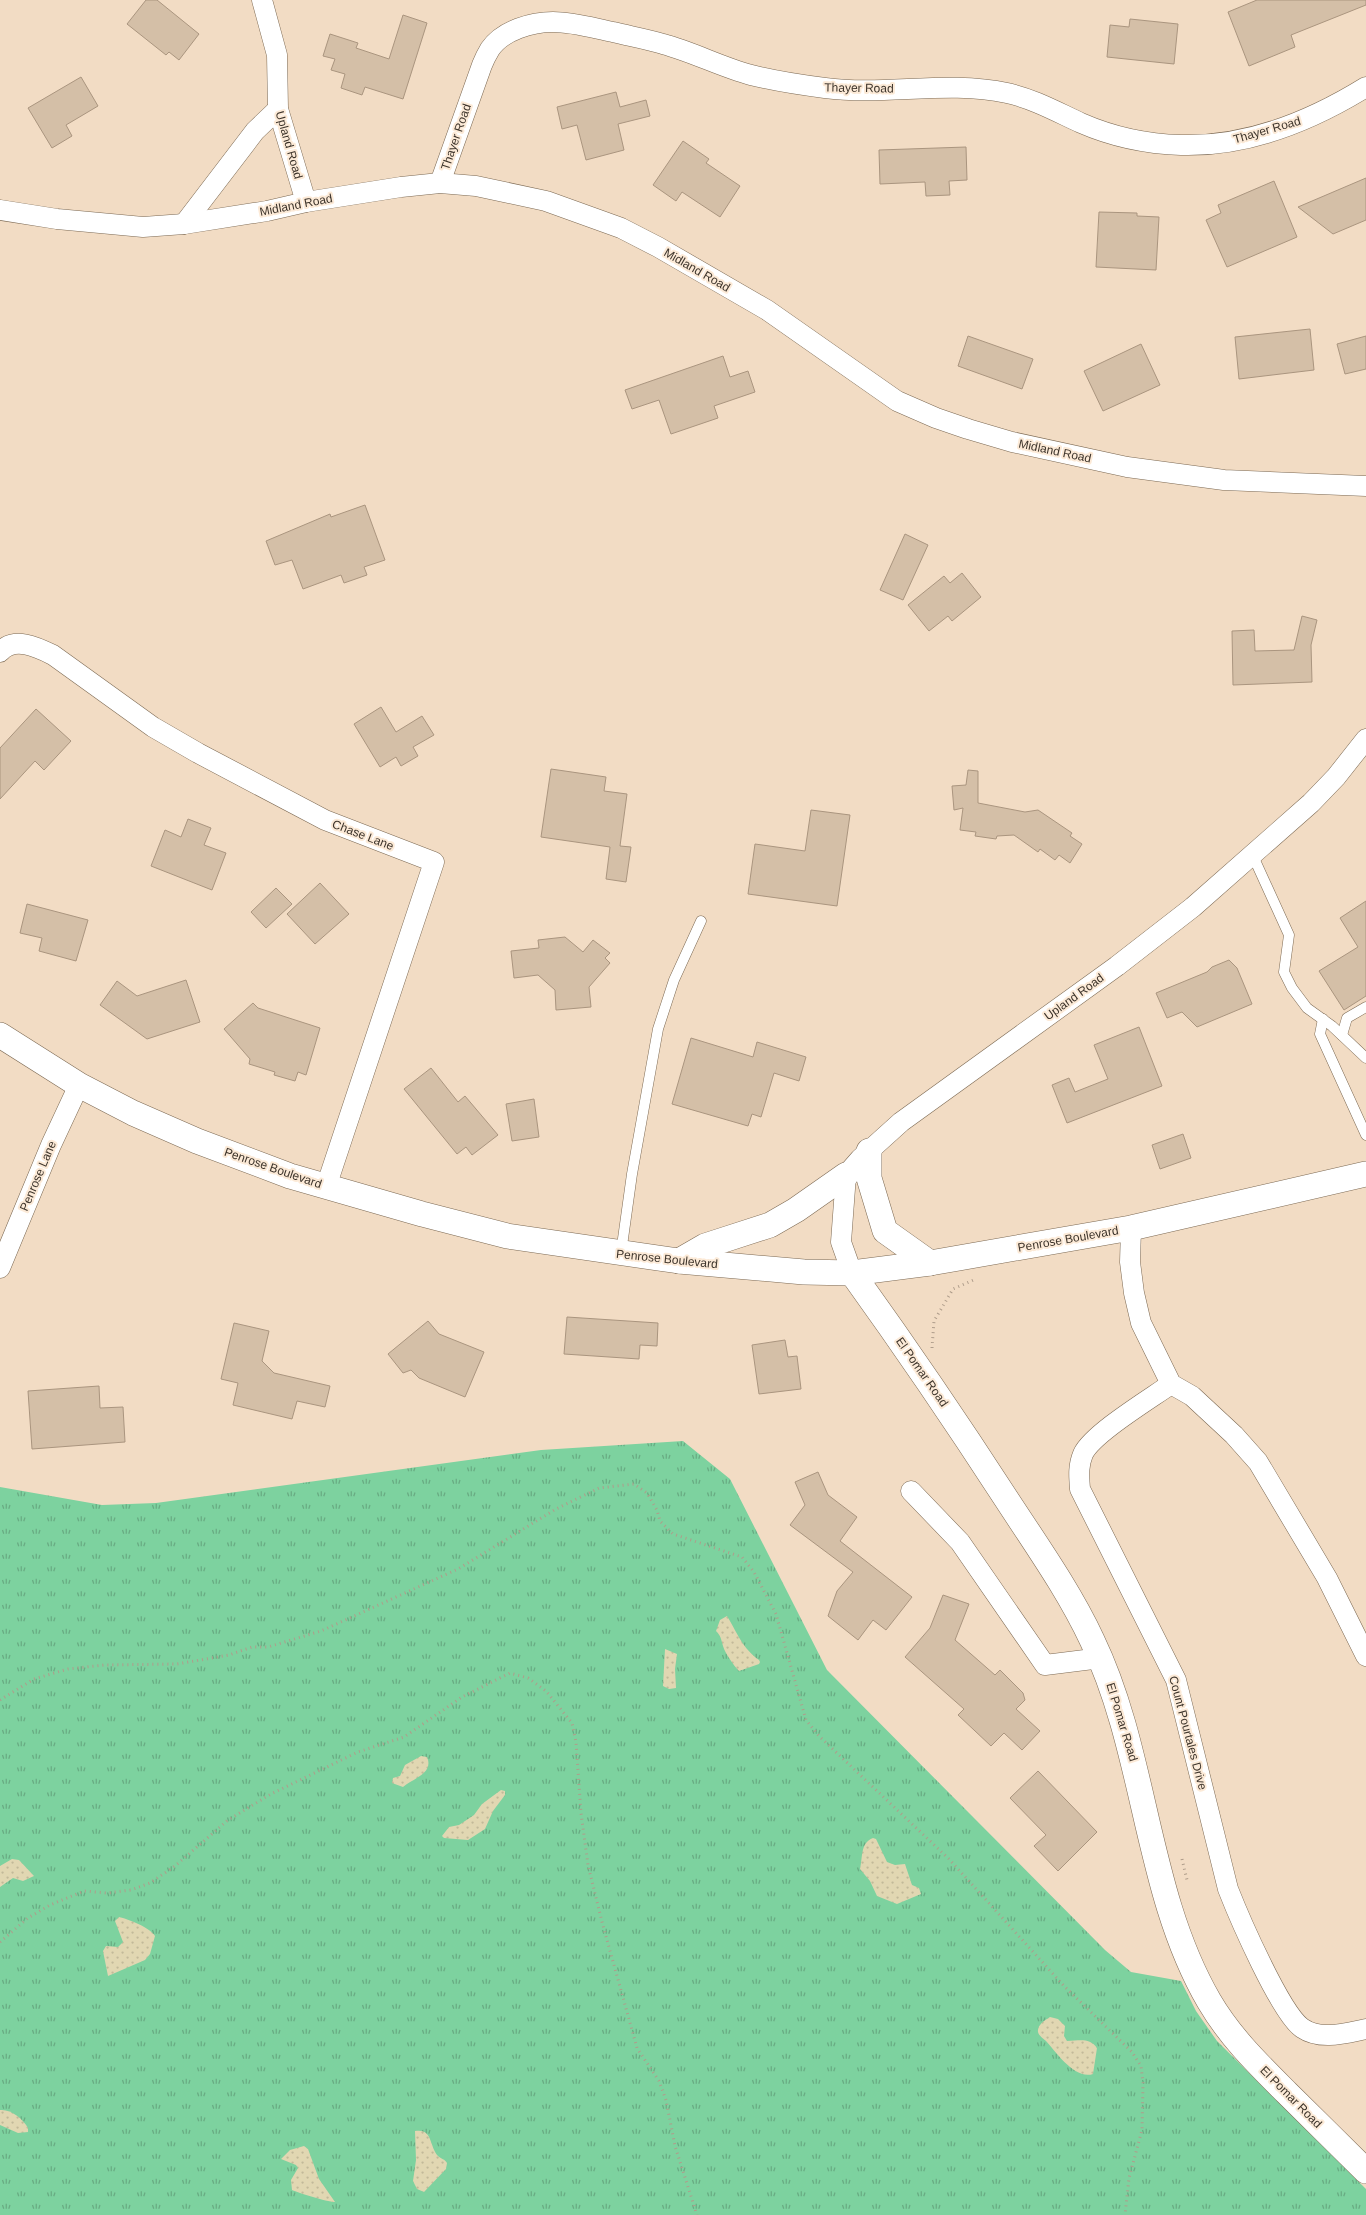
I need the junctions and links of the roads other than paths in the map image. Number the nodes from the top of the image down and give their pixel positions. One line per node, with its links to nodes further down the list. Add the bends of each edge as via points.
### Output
1 (262, 0): 3 (street, Upland Road, via 277,55)
2 (1366, 87): 4 (street, Thayer Road, via 1328,110 1252,137 1212,144 1150,144 1110,134 1035,101 1006,93 967,87 824,88 751,74 663,44 577,25 538,23 509,32 491,47)
3 (278, 109): 5 (street, Upland Road); 7 (street, via 255,131)
4 (440, 183): 5 (street, Midland Road); 8 (street, Midland Road, via 476,186 546,201 621,228 767,310 897,401 968,429 1012,442 1136,468 1224,480)
5 (306, 202): 7 (street, Midland Road)
6 (0, 210): 7 (street, Midland Road, via 107,225)
7 (184, 224)
8 (1366, 486)
9 (1, 649): 23 (street, Chase Lane, via 19,644 34,646 52,655 144,722 198,753 324,820 434,862)
10 (1366, 739): 11 (street, Upland Road, via 1312,803)
11 (1253, 856): 14 (lane, via 1290,935 1284,972 1300,1000); 20 (street, Upland Road, via 1118,966 901,1122)
12 (701, 921): 25 (lane, via 674,980 658,1029)
13 (1366, 1007): 16 (lane, via 1348,1018)
14 (1323, 1019): 16 (lane); 19 (lane, via 1320,1034)
15 (0, 1035): 18 (street, Penrose Boulevard)
16 (1342, 1035): 17 (lane)
17 (1366, 1058)
18 (79, 1085): 23 (street, Penrose Boulevard, via 197,1141); 28 (street, Penrose Lane)
19 (1366, 1135)
20 (869, 1150): 22 (street, Upland Road); 27 (street, via 869,1178 885,1231)
21 (1366, 1174): 24 (street, Penrose Boulevard)
22 (846, 1175): 26 (street, via 770,1225 705,1246); 29 (street, via 841,1242)
23 (326, 1187): 25 (street, Penrose Boulevard, via 507,1236)
24 (1131, 1228): 27 (street, Penrose Boulevard); 30 (street, via 1130,1262 1141,1323)
25 (621, 1254): 26 (street, Penrose Boulevard)
26 (679, 1261): 29 (street, Penrose Boulevard)
27 (930, 1263): 29 (street, Penrose Boulevard)
28 (0, 1268)
29 (852, 1273): 33 (street, El Pomar Road, via 928,1378 1040,1551 1070,1598)
30 (1171, 1384): 32 (street, via 1192,1396 1258,1462 1327,1578); 34 (street, Count Pourtales Drive, via 1094,1440 1084,1453 1078,1473 1080,1489 1176,1680 1228,1889 1289,2014 1303,2028 1318,2034 1336,2036)
31 (911, 1491): 33 (street, via 960,1542 1045,1665)
32 (1366, 1656)
33 (1100, 1658): 35 (street, El Pomar Road, via 1120,1708 1164,1886 1207,1998 1245,2052)
34 (1366, 2028)
35 (1366, 2171)

